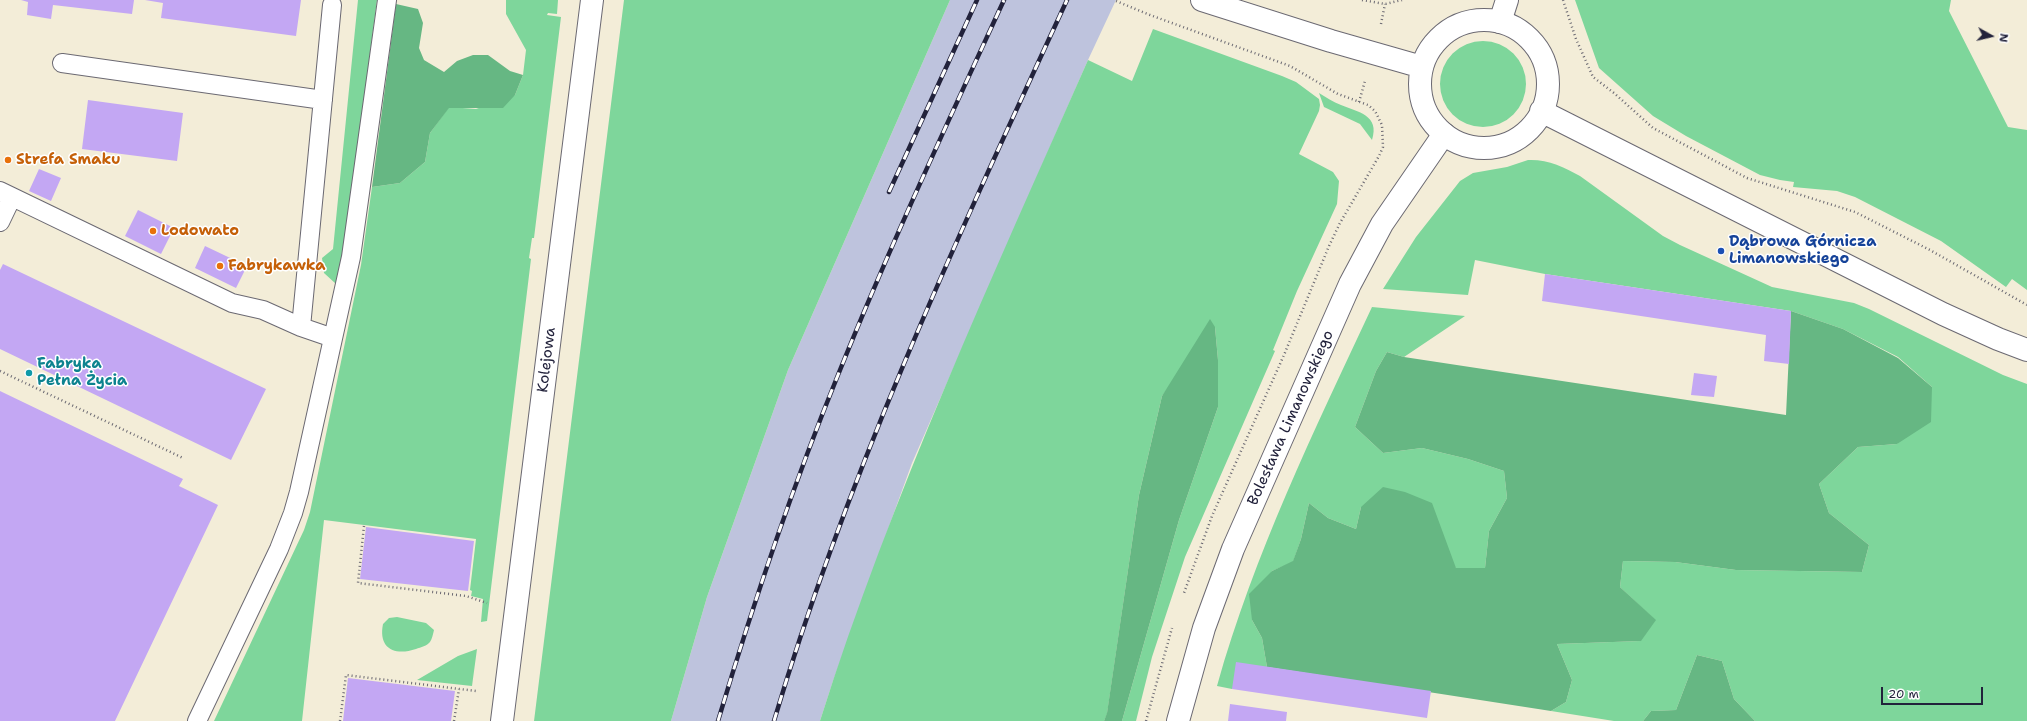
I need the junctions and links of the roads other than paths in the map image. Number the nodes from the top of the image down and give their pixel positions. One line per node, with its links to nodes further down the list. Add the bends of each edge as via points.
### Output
1 (387, 0): 15 (lane, via 351,257)
2 (592, 0): 18 (street, Kolejowa)
3 (1202, 0): 8 (street)
4 (1507, 0): 6 (street)
5 (332, 5): 9 (lane)
6 (1500, 22): 8 (street, via 1480,20 1458,25 1431,47); 10 (street, via 1523,33 1543,59 1548,88)
7 (62, 63): 9 (lane)
8 (1422, 67): 11 (street, via 1422,102 1433,123)
9 (323, 100): 14 (lane)
10 (1541, 111): 11 (street, via 1525,132 1499,146 1469,146); 16 (street, via 1943,314)
11 (1444, 134): 19 (street, Bolesława Limanowskiego, via 1382,224 1350,284 1233,550 1204,628)
12 (6, 194): 13 (lane); 14 (lane, via 232,303 263,310)
13 (0, 222)
14 (301, 327): 15 (lane)
15 (333, 338): 17 (lane, via 293,513)
16 (2027, 350)
17 (197, 721)
18 (502, 721)
19 (1178, 721)

